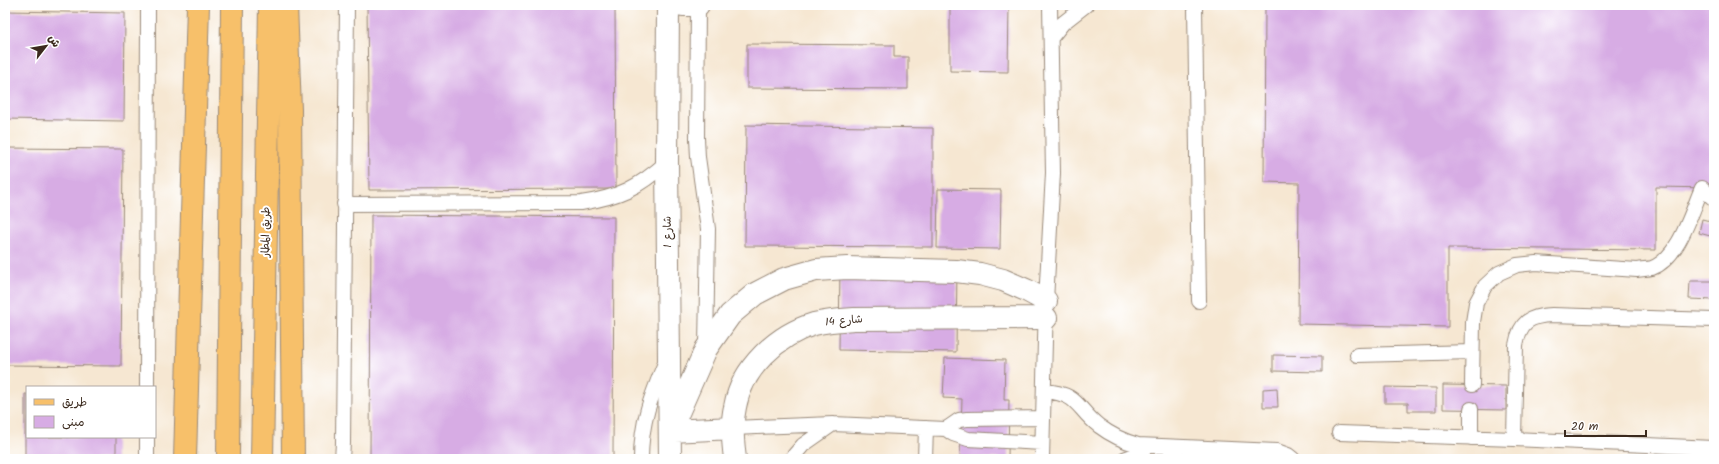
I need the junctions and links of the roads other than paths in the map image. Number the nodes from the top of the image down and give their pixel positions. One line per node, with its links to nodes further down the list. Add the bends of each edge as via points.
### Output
1 (148, 5): 25 (lane)
2 (198, 5): 43 (main road)
3 (232, 5): 44 (main road)
4 (270, 5): 45 (main road, طريق المطار)
5 (286, 5): 46 (main road, via 290,110)
6 (347, 5): 16 (lane)
7 (668, 5): 14 (street, شارع 1)
8 (683, 5): 9 (street)
9 (698, 5): 20 (lane, via 697,138 708,229)
10 (1050, 5): 13 (lane)
11 (1086, 5): 13 (lane, via 1063,23)
12 (1195, 5): 17 (lane)
13 (1050, 38): 18 (lane, via 1053,174)
14 (667, 162): 16 (lane, via 648,179 627,191 605,199 581,203); 22 (street, شارع 1)
15 (1714, 199): 21 (lane, via 1702,188 1677,245 1668,258 1652,268 1637,270 1536,263 1517,265 1499,273 1485,286 1476,303)
16 (344, 204): 47 (lane)
17 (1198, 301)
18 (1046, 310): 20 (street, via 1020,287 980,274 847,268 816,270 784,279 755,294 730,315); 26 (lane); 30 (street, شارع 14, via 833,320 814,324 795,332 762,356 739,394)
19 (1714, 320): 37 (lane, via 1552,315 1539,316 1527,321 1518,332 1516,345)
20 (706, 349): 33 (street)
21 (1472, 352): 23 (lane); 24 (lane)
22 (669, 353): 33 (street, شارع 1); 48 (lane, via 645,416)
23 (1357, 355)
24 (1472, 385)
25 (147, 386)
26 (1044, 390): 28 (lane); 39 (lane, via 1068,396 1098,425 1123,441)
27 (1471, 409): 36 (lane)
28 (1043, 418): 32 (lane, via 967,419 959,420); 38 (lane)
29 (833, 424): 30 (lane); 31 (lane); 51 (lane, via 803,445)
30 (733, 428): 33 (street); 50 (street, شارع 14)
31 (926, 428): 32 (lane); 41 (lane)
32 (946, 429): 38 (lane, via 968,439)
33 (670, 431): 49 (street, شارع 1)
34 (1339, 433): 36 (lane)
35 (147, 438): 42 (lane)
36 (1471, 438): 37 (lane)
37 (1514, 439): 40 (lane)
38 (1042, 442): 52 (lane)
39 (1147, 446): 53 (lane); 54 (lane, via 1277,451)
40 (1714, 448)
41 (925, 458)
42 (147, 459)
43 (185, 459)
44 (228, 459)
45 (262, 459)
46 (293, 459)
47 (342, 459)
48 (641, 459)
49 (670, 459)
50 (735, 459)
51 (791, 459)
52 (1042, 459)
53 (1124, 459)
54 (1293, 459)

